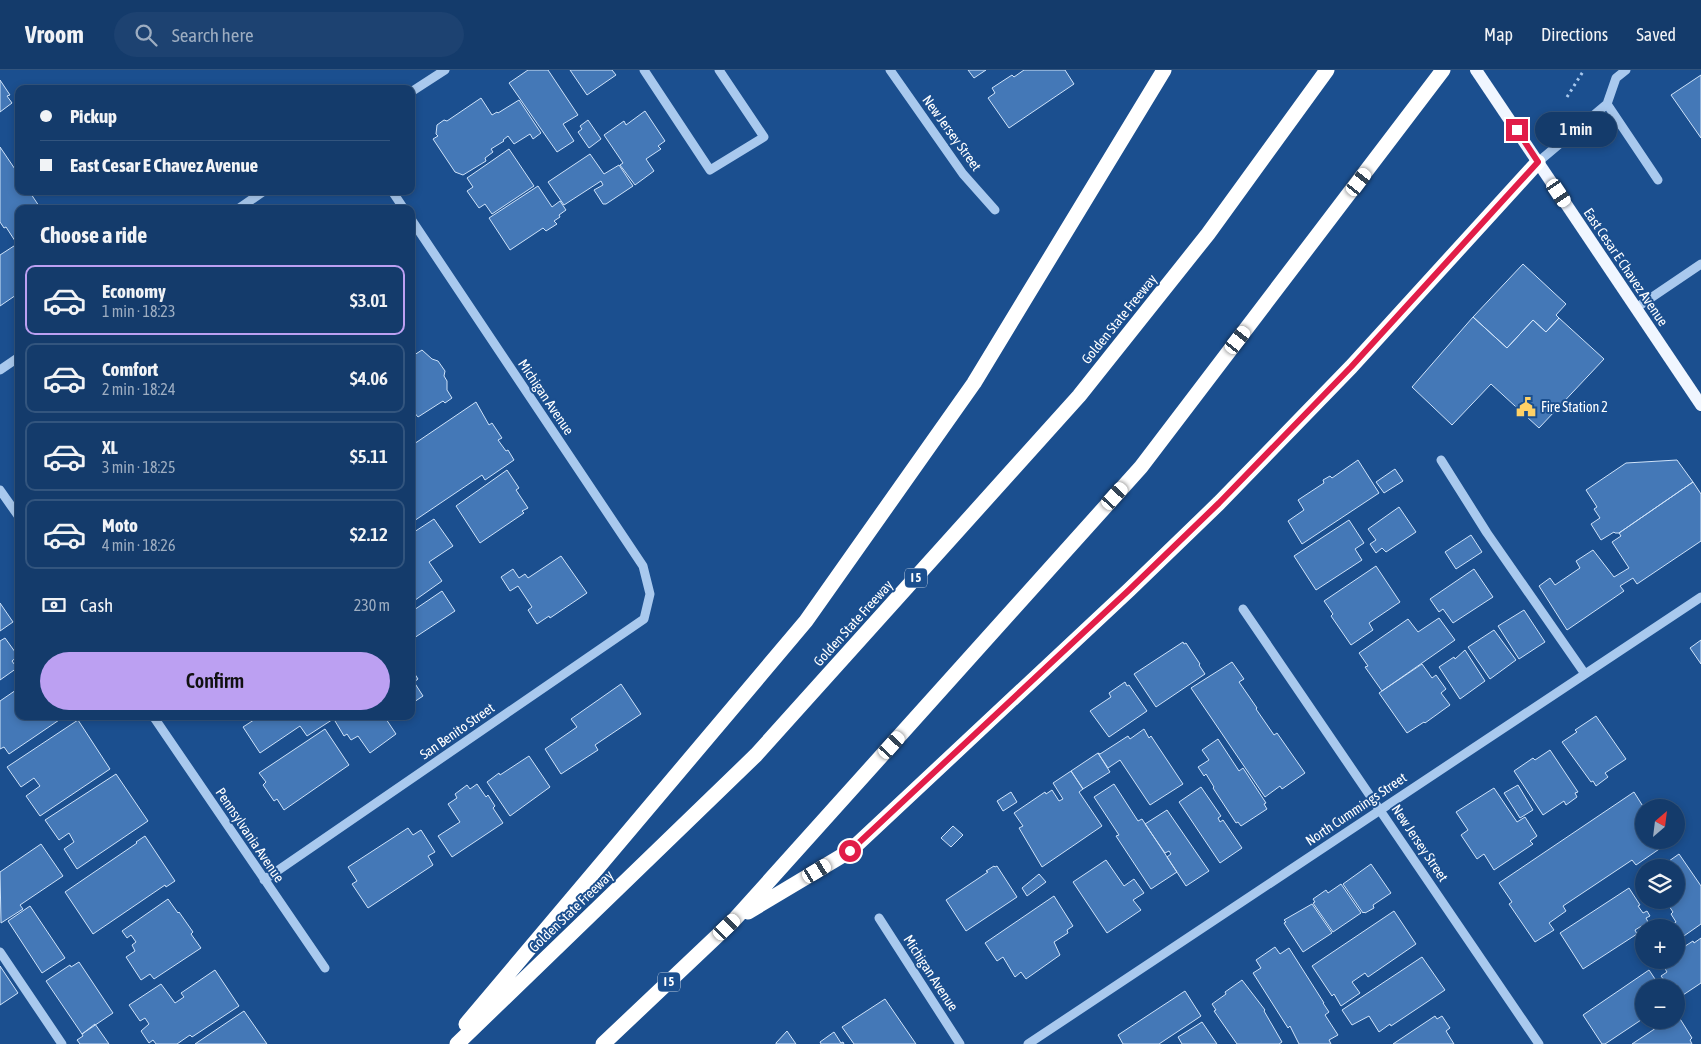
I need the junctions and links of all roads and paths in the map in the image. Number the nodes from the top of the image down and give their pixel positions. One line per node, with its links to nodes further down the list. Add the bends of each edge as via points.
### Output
1 (445, 70): 11 (street)
2 (644, 70): 3 (street, via 710,170 764,137)
3 (719, 70)
4 (890, 70): 18 (street, New Jersey Street, via 963,174)
5 (1164, 70): 40 (highway, via 974,383 806,621)
6 (1327, 70): 41 (highway, Golden State Freeway / I 5, via 1208,234 1072,404 756,755)
7 (1443, 70): 36 (highway, I 5, via 1141,467)
8 (1476, 70): 14 (main road, East Cesar E Chavez Avenue)
9 (1584, 70): 12 (path)
10 (1626, 70): 13 (street, via 1616,78)
11 (415, 89)
12 (1567, 97)
13 (1607, 104): 14 (street); 15 (street)
14 (1538, 162): 21 (main road, East Cesar E Chavez Avenue); 36 (highway, via 1351,367 1122,597 850,851)
15 (1658, 180)
16 (258, 195): 17 (street)
17 (244, 205)
18 (995, 210)
19 (415, 226): 28 (street, Michigan Avenue, via 643,566)
20 (1701, 264): 21 (street)
21 (1636, 308): 24 (main road, East Cesar E Chavez Avenue)
22 (15, 360): 23 (street)
23 (0, 370)
24 (1701, 406)
25 (1441, 460): 31 (street, via 1487,533)
26 (0, 490): 27 (street)
27 (15, 511)
28 (650, 594): 34 (street, San Benito Street, via 644,619)
29 (1701, 597): 31 (street, North Cummings Street)
30 (1242, 610): 33 (street, New Jersey Street)
31 (1585, 674): 33 (street, North Cummings Street)
32 (156, 720): 34 (street, Pennsylvania Avenue)
33 (1380, 809): 44 (street, North Cummings Street); 45 (street, New Jersey Street)
34 (264, 880): 38 (street, Pennsylvania Avenue)
35 (879, 918): 43 (street, Michigan Avenue)
36 (734, 920): 42 (highway, I 5)
37 (0, 952): 39 (street)
38 (325, 968)
39 (62, 1044)
40 (449, 1044)
41 (457, 1044)
42 (603, 1044)
43 (960, 1044)
44 (1028, 1044)
45 (1539, 1044)

